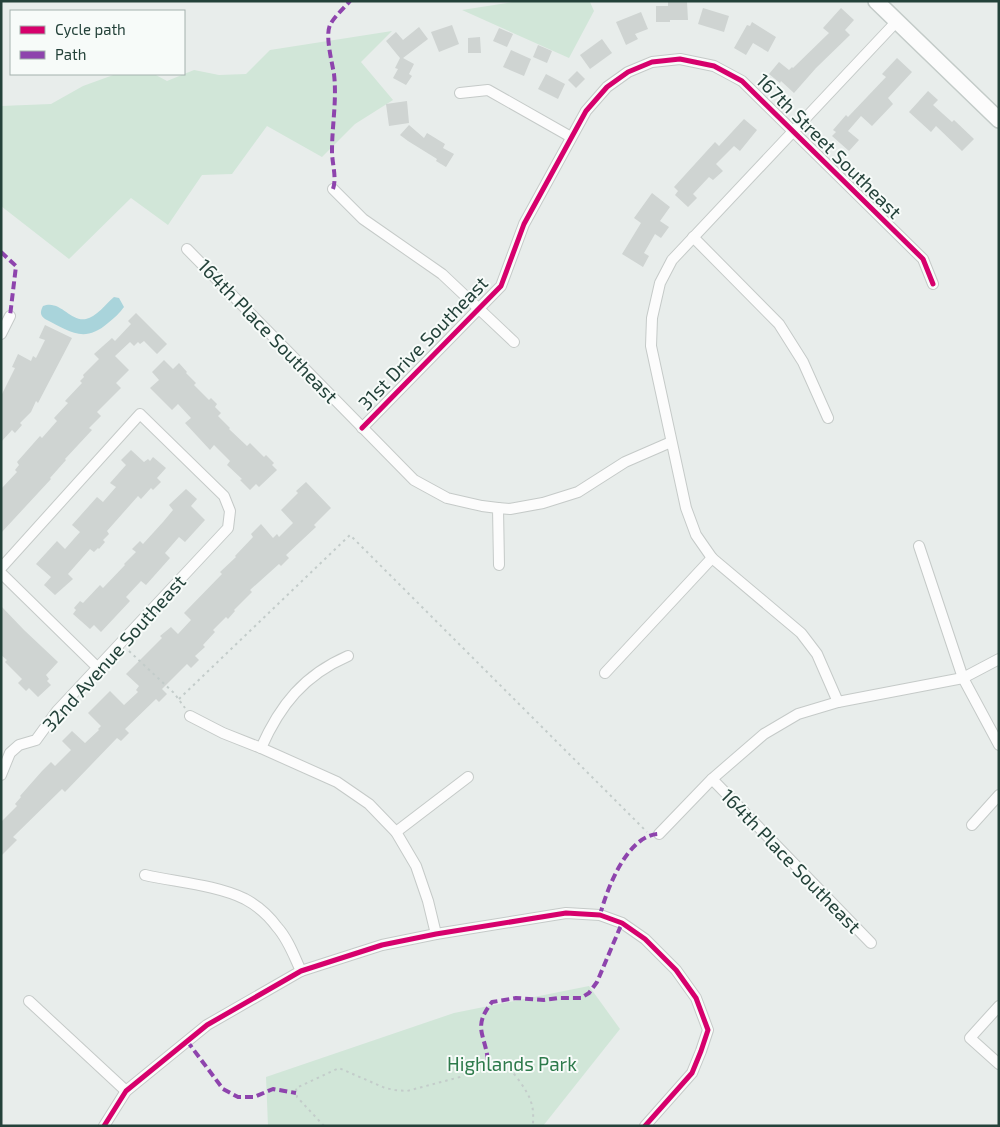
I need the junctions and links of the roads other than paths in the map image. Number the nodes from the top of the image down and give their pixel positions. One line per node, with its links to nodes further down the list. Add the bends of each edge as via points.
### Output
1 (876, 1): 2 (street)
2 (897, 21): 5 (street); 6 (street)
3 (652, 62): 6 (street, 167th Street Southeast, via 680,59 714,66 742,82); 7 (street, 31st Drive Southeast, via 628,72 607,87 586,111)
4 (460, 93): 7 (street, via 488,90)
5 (999, 120)
6 (792, 131): 9 (street); 11 (street, 167th Street Southeast, via 923,259)
7 (571, 137): 12 (street, 31st Drive Southeast, via 524,224 501,286)
8 (333, 189): 12 (street, via 363,220 442,274)
9 (693, 237): 16 (street, via 779,324 803,362); 18 (street, via 672,260 660,283 652,318 651,346)
10 (187, 248): 17 (street, 164th Place Southeast)
11 (933, 284)
12 (479, 309): 15 (street, 31st Drive Southeast); 17 (street, 31st Drive Southeast)
13 (10, 316): 14 (street)
14 (1, 334)
15 (514, 342)
16 (828, 418)
17 (362, 428): 19 (street, 164th Place Southeast, via 414,480 447,498)
18 (671, 442): 19 (street, 164th Place Southeast, via 625,462 578,492 543,503); 21 (street, via 686,508 696,535)
19 (498, 508): 22 (street)
20 (919, 546): 29 (street)
21 (712, 558): 28 (street); 30 (street, via 801,633 817,654)
22 (499, 565)
23 (1, 568): 27 (street, 32nd Avenue Southeast, via 140,414 224,496 230,511 228,528)
24 (1, 573): 27 (street)
25 (348, 656): 33 (street, via 332,663 305,683 284,705 271,724)
26 (999, 659): 29 (street)
27 (97, 668): 34 (street, 32nd Avenue Southeast, via 57,711 36,740 19,745 10,753)
28 (605, 673)
29 (963, 678): 30 (street); 32 (street)
30 (838, 702): 36 (street, via 798,714 764,734)
31 (190, 716): 33 (street)
32 (999, 745)
33 (262, 748): 39 (street, via 337,782 369,804)
34 (1, 775)
35 (468, 777): 39 (street)
36 (712, 778): 40 (street); 43 (street, 164th Place Southeast)
37 (999, 795): 38 (street)
38 (972, 824)
39 (396, 832): 42 (street, via 416,866)
40 (654, 834)
41 (145, 875): 44 (street, via 223,891 246,900 263,911 278,928)
42 (436, 934): 44 (street); 50 (street, via 566,913 600,915 622,923 645,939 676,970 696,998 708,1030 692,1072)
43 (871, 944)
44 (301, 970): 48 (street, via 207,1025)
45 (28, 1001): 48 (street)
46 (999, 1006): 47 (street, via 970,1038)
47 (999, 1064)
48 (126, 1091): 49 (street)
49 (104, 1126)
50 (645, 1126)

